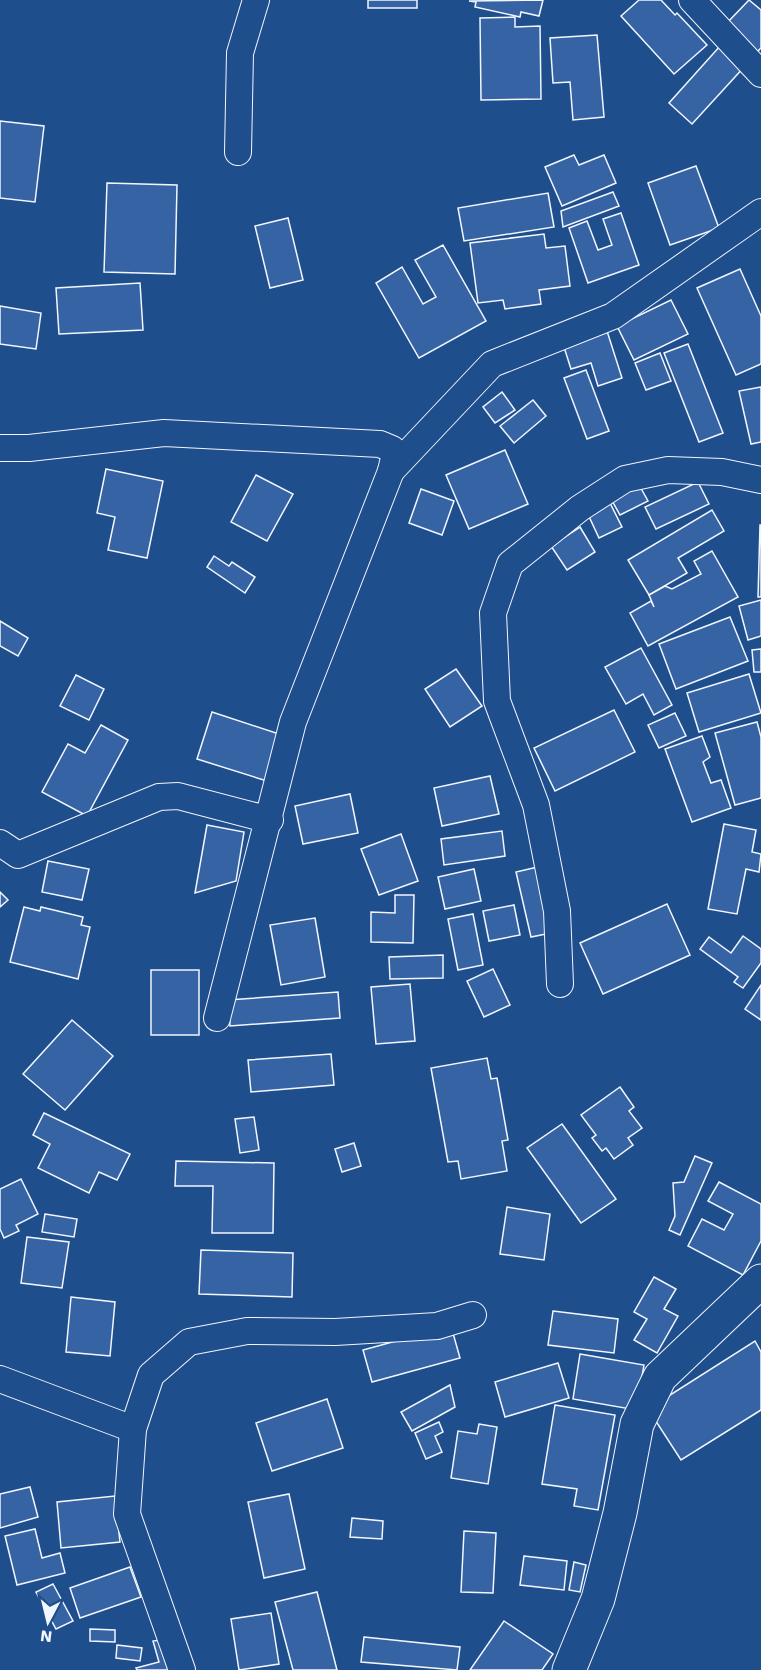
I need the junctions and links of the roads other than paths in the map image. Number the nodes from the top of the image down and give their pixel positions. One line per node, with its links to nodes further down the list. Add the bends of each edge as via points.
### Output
1 (256, 0): 4 (street, via 240,53)
2 (692, 0): 3 (street)
3 (761, 74)
4 (238, 152)
5 (761, 212): 7 (street, via 613,316 492,364)
6 (0, 448): 7 (street, via 164,433 380,444 392,449)
7 (391, 471): 9 (street, via 293,722)
8 (761, 480): 11 (street, via 722,472 668,470 626,479 580,508 510,564 492,613 497,701 536,805 557,910)
9 (270, 820): 10 (street, via 178,796 159,797 18,855); 12 (street)
10 (0, 843)
11 (560, 984)
12 (217, 1018)
13 (761, 1281): 18 (street, via 660,1377 637,1424 598,1599)
14 (473, 1315): 16 (street, via 437,1326 335,1332 247,1331 189,1342 151,1375)
15 (0, 1379): 16 (street)
16 (133, 1429): 17 (street, via 127,1515)
17 (183, 1670)
18 (569, 1670)

